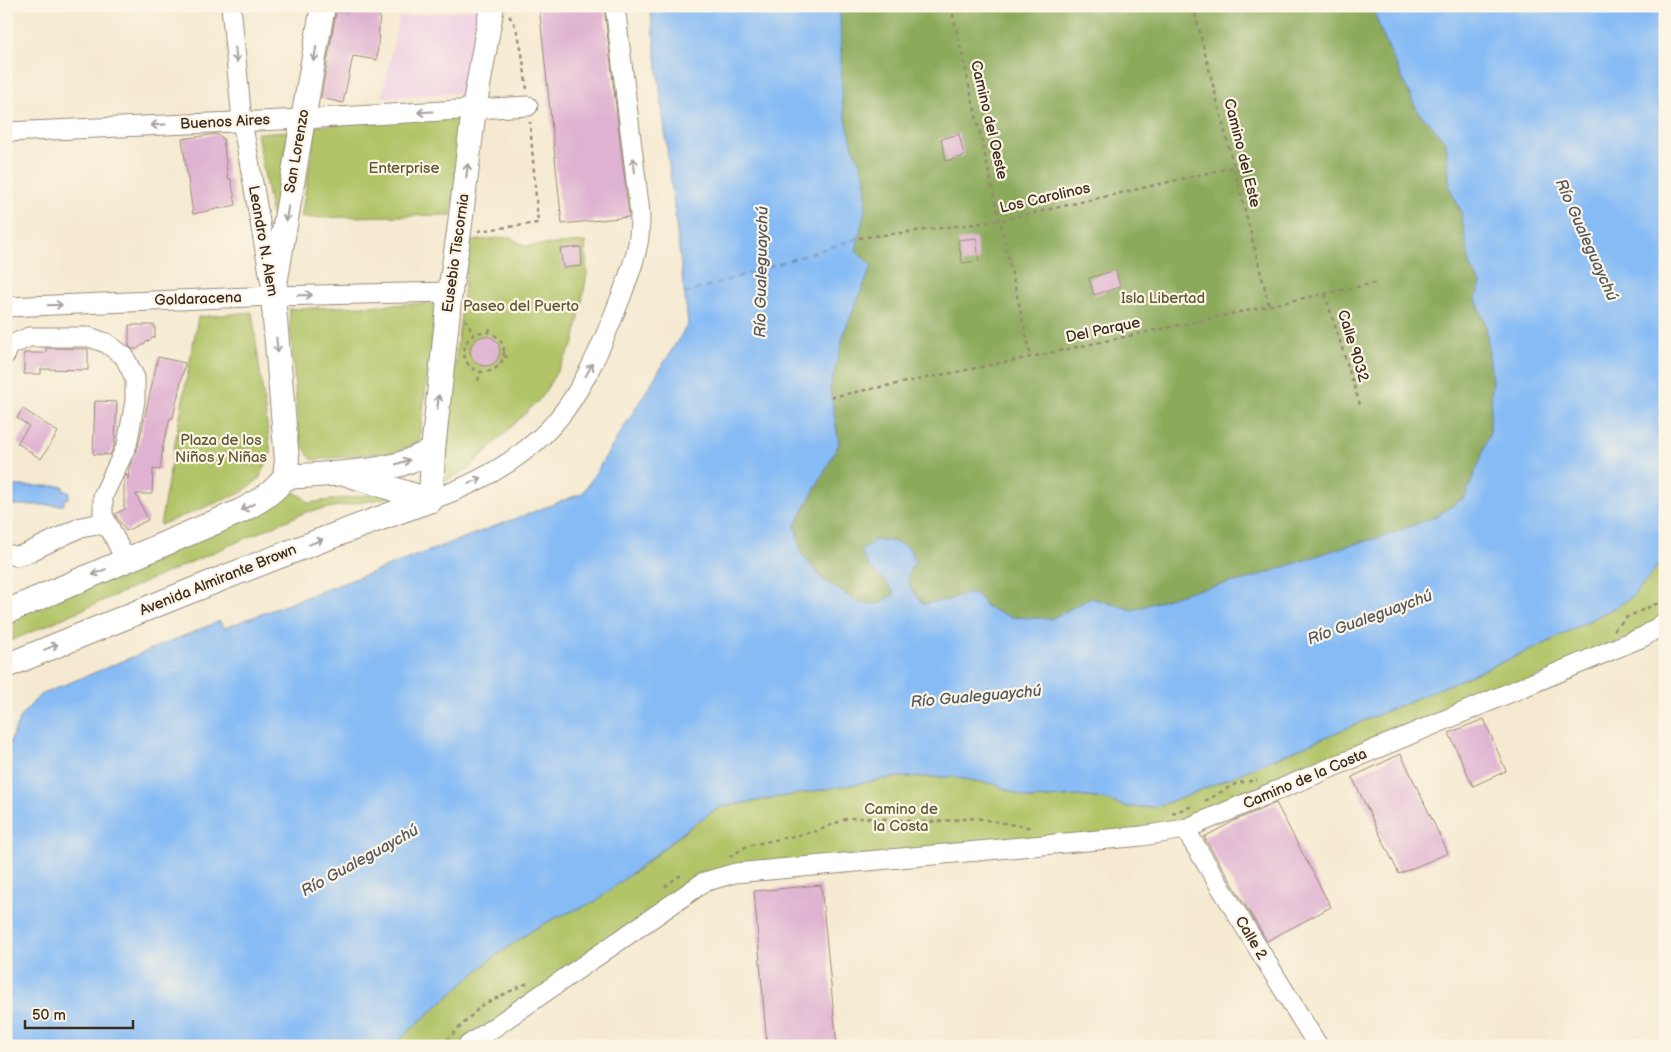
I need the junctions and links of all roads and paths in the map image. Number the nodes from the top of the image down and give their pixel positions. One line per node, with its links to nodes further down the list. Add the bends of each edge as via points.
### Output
1 (231, 6): 10 (street, Leandro N. Alem, one-way to 10)
2 (323, 6): 9 (main road, San Lorenzo, one-way to 9)
3 (615, 6): 35 (street, one-way to 3, via 482,478 516,458 543,435 564,411 590,369 613,317 638,245 640,213)
4 (951, 6): 13 (path, Camino del Oeste)
5 (1193, 6): 12 (path, Camino del Este)
6 (491, 8): 7 (path, via 514,20); 8 (main road, Eusebio Tiscornia)
7 (528, 106): 8 (street, Buenos Aires); 14 (path, via 538,223)
8 (474, 109): 9 (street, Buenos Aires, one-way to 9); 14 (main road, Eusebio Tiscornia, one-way to 8)
9 (303, 119): 10 (street, Buenos Aires); 19 (main road, San Lorenzo, one-way to 19)
10 (242, 121): 11 (street, Buenos Aires, one-way to 11); 19 (street, Leandro N. Alem)
11 (6, 132)
12 (1234, 167): 13 (path, Los Carolinos); 20 (path, Camino del Este)
13 (1000, 220): 15 (path, Los Carolinos); 26 (path, Camino del Oeste)
14 (460, 232): 17 (main road, Eusebio Tiscornia)
15 (859, 238)
16 (1379, 282): 18 (path, Del Parque)
17 (450, 292): 19 (street, Goldaracena, one-way to 17); 32 (main road, Eusebio Tiscornia, one-way to 17)
18 (1326, 294): 20 (path, Del Parque); 31 (path, Calle 9032)
19 (273, 296): 21 (street, Goldaracena, one-way to 19); 34 (main road, Leandro N. Alem, one-way to 34, via 287,460)
20 (1269, 306): 26 (path, Del Parque)
21 (6, 307)
22 (490, 325): 23 (path)
23 (489, 332): 25 (path, via 502,342); 28 (path, via 474,335 464,350 467,363)
24 (6, 354): 36 (street, via 9,346 29,337 89,336 124,356 135,378 135,401 127,445 103,496 103,515)
25 (504, 356): 27 (path); 28 (path, via 498,368)
26 (1031, 357): 30 (path, Del Parque)
27 (511, 358)
28 (480, 372): 29 (path)
29 (478, 381)
30 (831, 397)
31 (1360, 405)
32 (433, 450): 33 (main road, one-way to 32, via 395,465); 35 (main road, Eusebio Tiscornia)
33 (338, 473): 34 (main road); 35 (main road)
34 (285, 477): 38 (main road, one-way to 38, via 278,488 241,511)
35 (431, 500): 43 (main road, Avenida Almirante Brown, one-way to 35, via 224,577)
36 (110, 528): 37 (street, via 97,524 81,527 25,554); 38 (street)
37 (6, 554)
38 (126, 561): 40 (main road, one-way to 40)
39 (1665, 600): 42 (path, via 1627,617)
40 (6, 612)
41 (1665, 622): 47 (street, Camino de la Costa, via 1645,636)
42 (1610, 634)
43 (6, 666)
44 (1265, 778): 45 (path, via 1237,783 1200,804)
45 (1169, 814)
46 (1037, 829): 48 (path, via 975,818 930,822 848,818 817,831 747,846)
47 (1185, 829): 53 (street, Camino de la Costa, via 1142,836 735,873 704,882); 54 (street, Calle 2)
48 (729, 858)
49 (685, 874): 50 (path)
50 (663, 889)
51 (531, 981): 52 (path, via 482,1005)
52 (441, 1046)
53 (467, 1046)
54 (1318, 1046)

